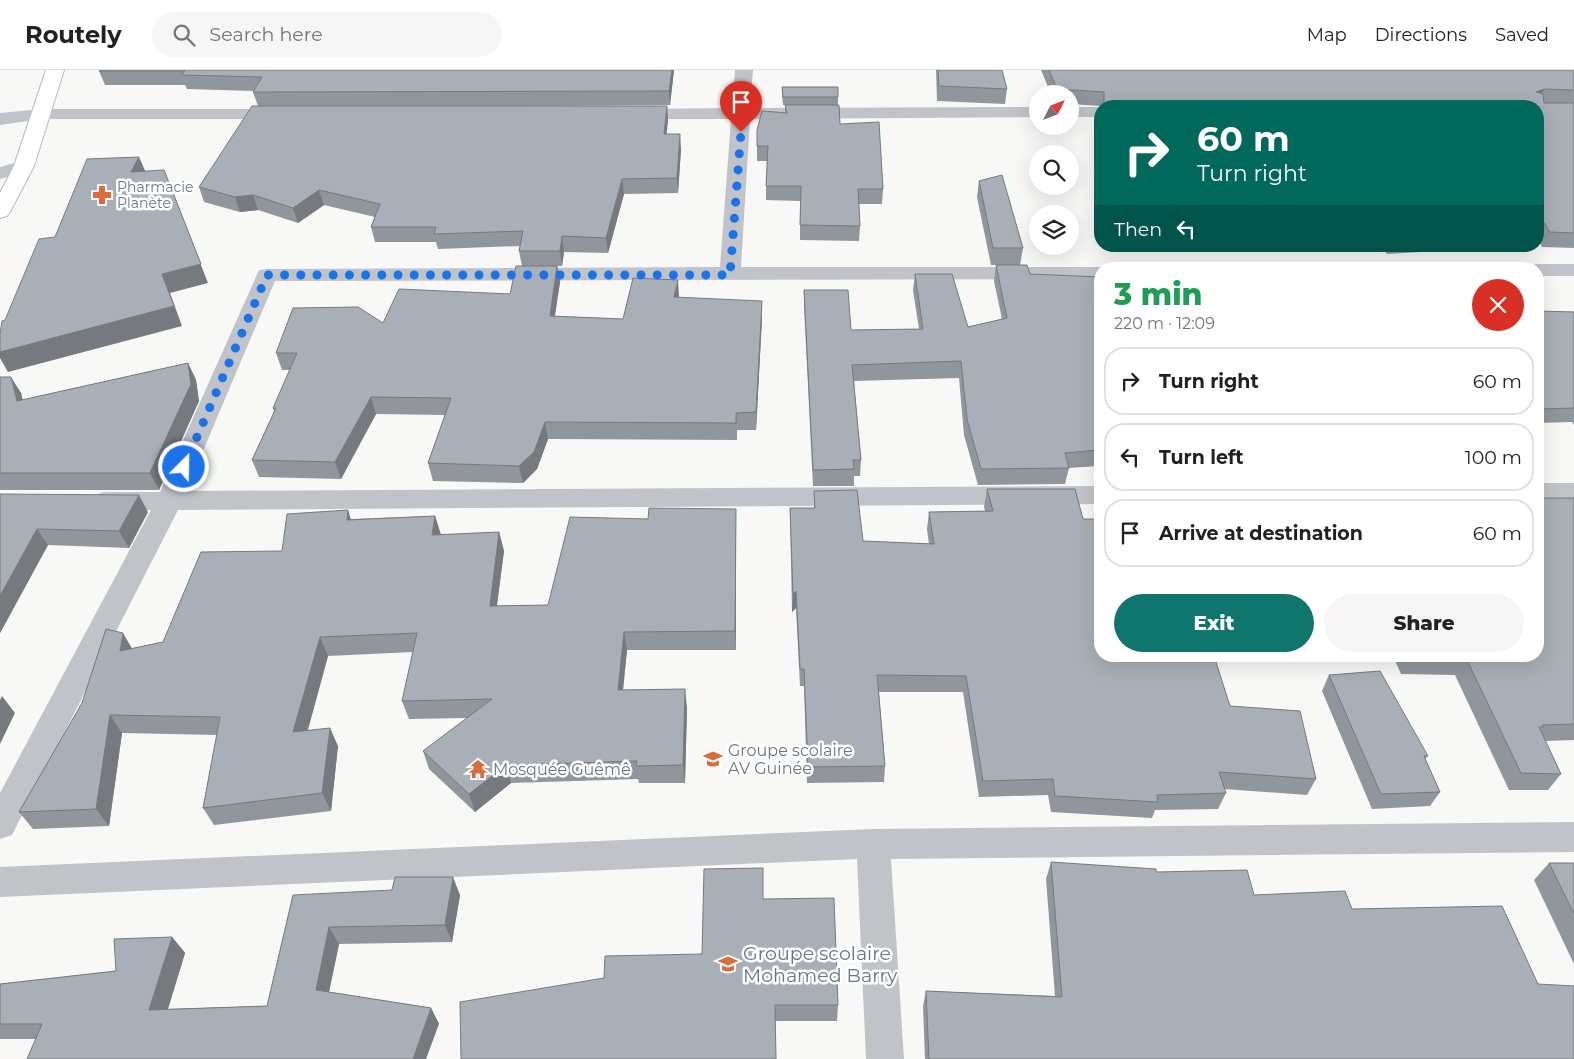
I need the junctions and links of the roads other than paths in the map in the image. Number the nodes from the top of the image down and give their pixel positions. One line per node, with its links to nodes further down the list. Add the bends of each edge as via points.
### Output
1 (55, 70): 6 (main road)
2 (744, 70): 9 (street)
3 (1029, 112): 9 (street)
4 (1079, 112): 5 (street)
5 (1094, 112)
6 (42, 114): 7 (street); 10 (street); 11 (main road)
7 (298, 114)
8 (614, 114): 9 (street)
9 (743, 114): 17 (street)
10 (0, 119)
11 (24, 166): 12 (street); 13 (main road)
12 (0, 173)
13 (0, 212)
14 (1544, 270): 15 (street)
15 (1574, 270)
16 (1094, 273): 17 (street)
17 (730, 275): 22 (street, via 267,275)
18 (1544, 492): 19 (street)
19 (1574, 492)
20 (1094, 495): 22 (street)
21 (80, 500): 22 (street)
22 (169, 501): 23 (street)
23 (0, 825)
24 (1574, 837): 25 (street)
25 (873, 844): 26 (street); 27 (street)
26 (0, 882)
27 (885, 1059)

